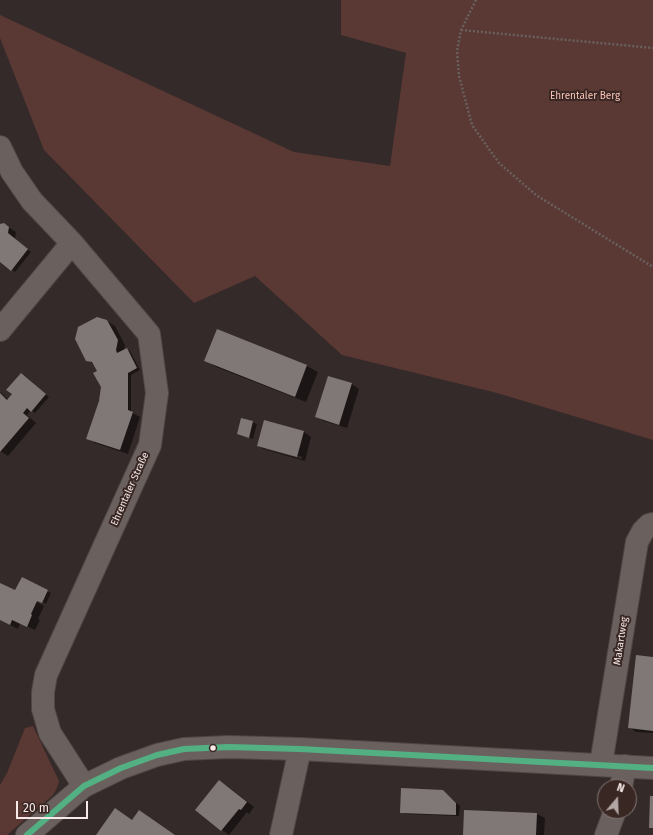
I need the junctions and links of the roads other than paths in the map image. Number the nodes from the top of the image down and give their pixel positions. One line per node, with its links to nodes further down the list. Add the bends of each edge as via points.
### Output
1 (0, 147): 2 (street, Ehrentaler Straße, via 12,172 32,201)
2 (72, 243): 3 (street); 9 (street, Ehrentaler Straße, via 149,334 157,393 150,445 46,675 43,709 50,733)
3 (0, 330)
4 (653, 524): 6 (street, Makartweg, via 643,531 637,542)
5 (300, 749): 6 (street); 9 (street, via 184,749 121,768); 12 (street)
6 (601, 764): 8 (street)
7 (653, 768): 8 (street)
8 (623, 777)
9 (84, 786): 11 (street)
10 (612, 819): 13 (street)
11 (27, 835)
12 (281, 835)
13 (606, 835)

